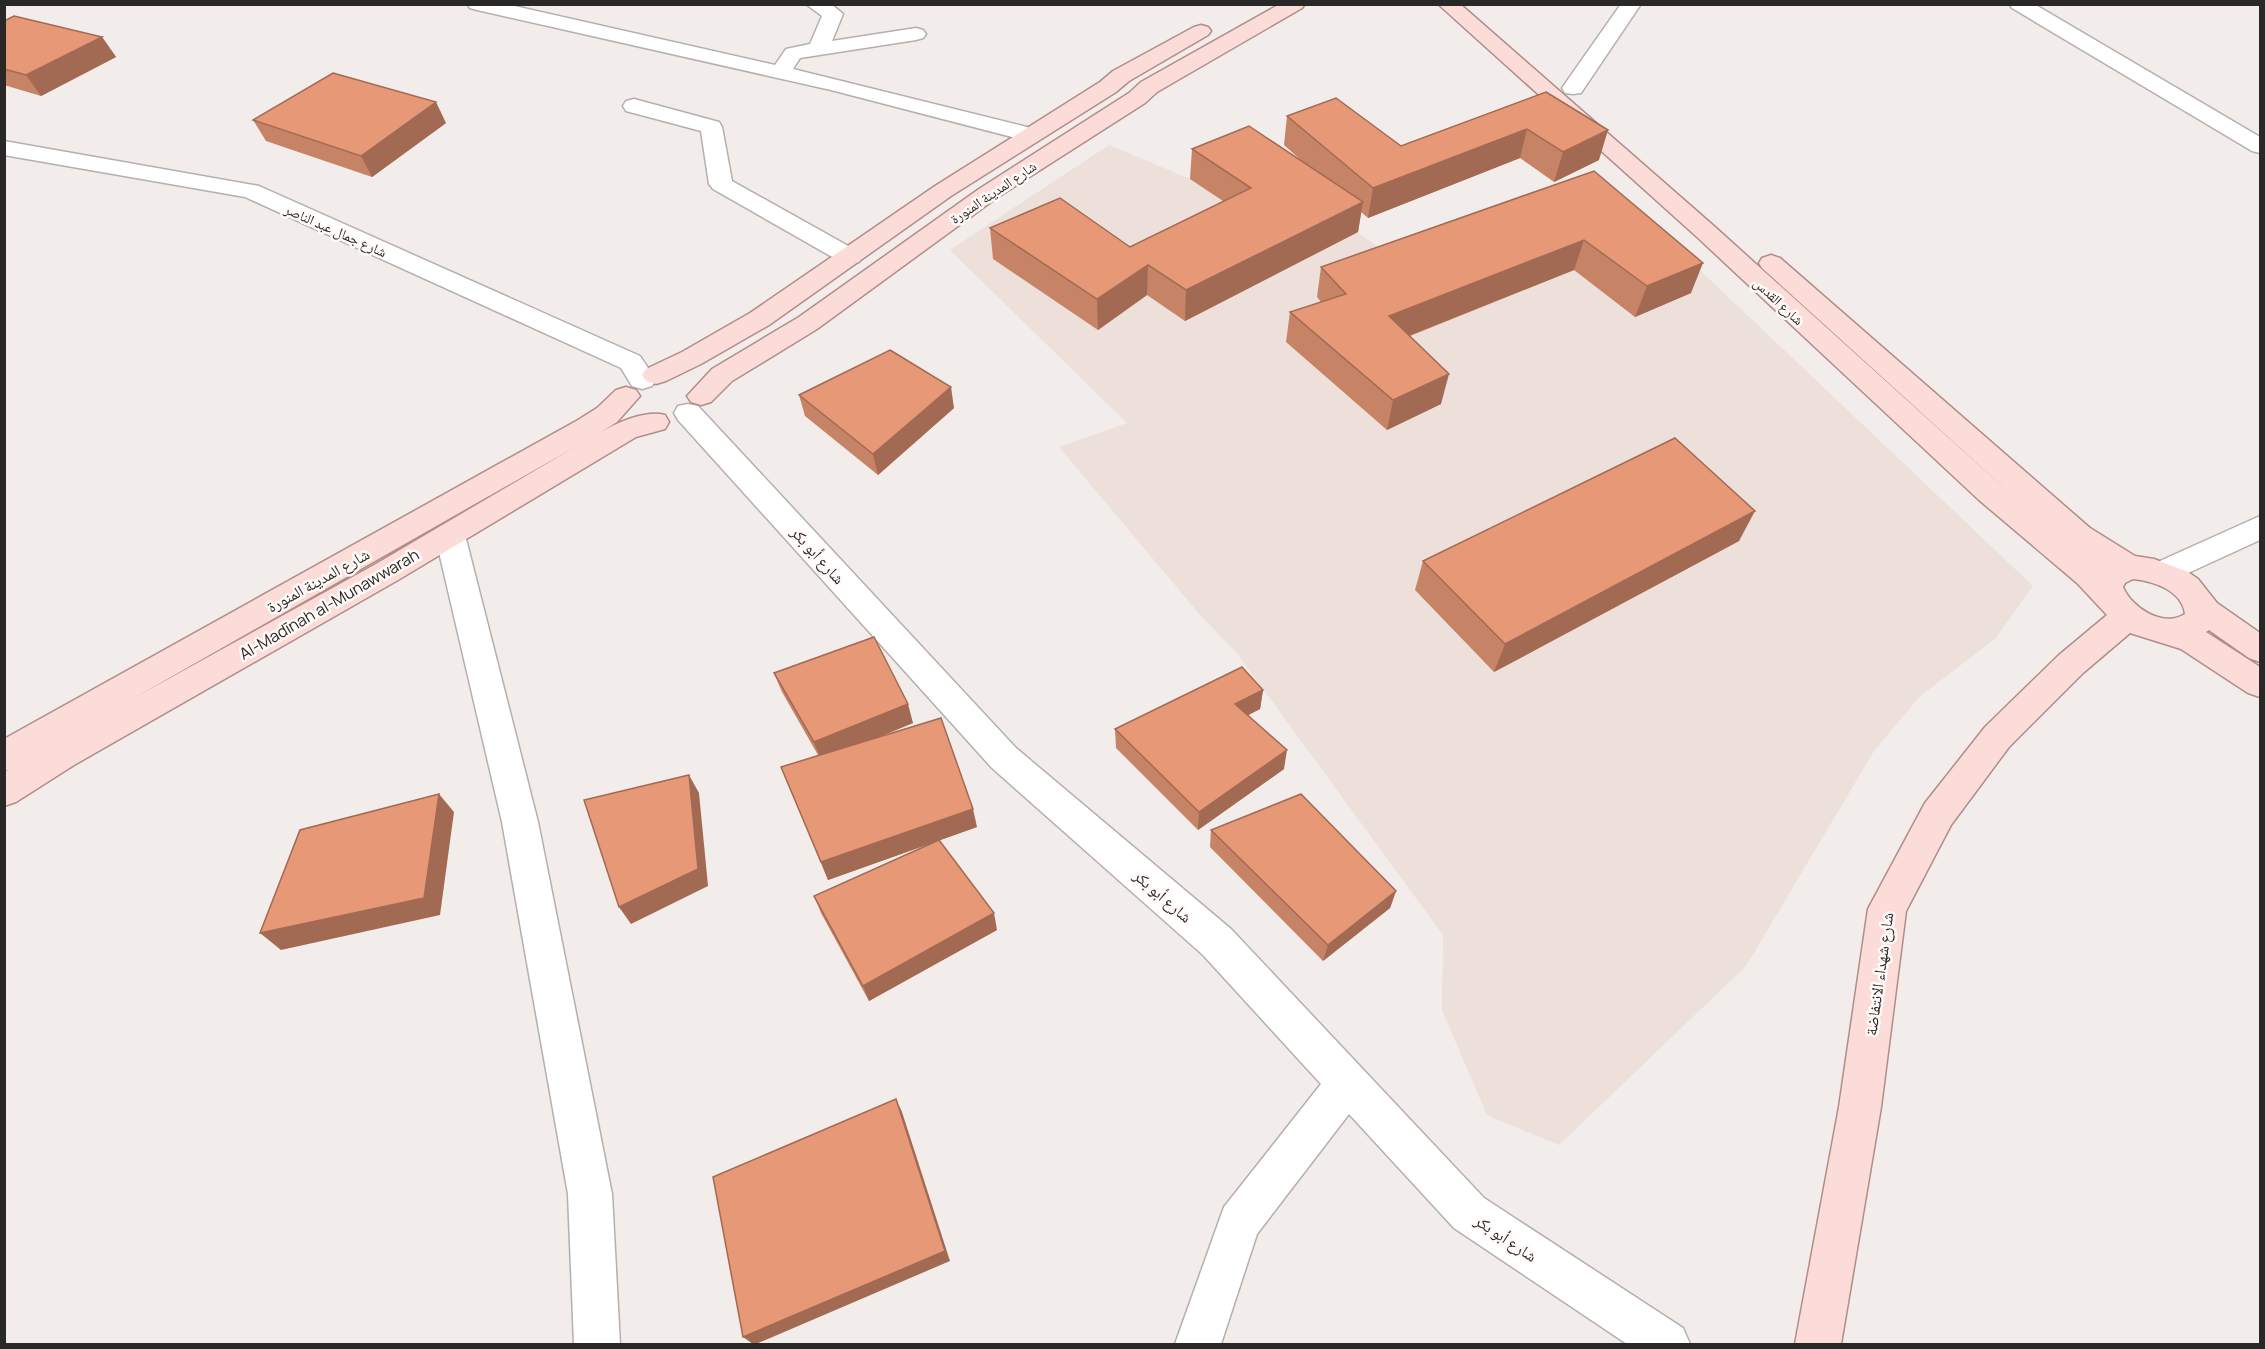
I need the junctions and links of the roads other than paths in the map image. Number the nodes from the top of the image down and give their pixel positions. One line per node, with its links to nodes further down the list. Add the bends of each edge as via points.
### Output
1 (477, 4): 11 (street)
2 (816, 4): 10 (street, via 833,14)
3 (1295, 4): 19 (main road, شارع المدينة المنورة, via 1149,87 987,194 808,322 722,375)
4 (1448, 4): 25 (main road, شارع القدس, via 1707,232 1981,485 2088,575)
5 (1475, 4): 12 (main road, شارع القدس)
6 (1630, 4): 12 (street)
7 (2031, 7): 15 (street)
8 (1222, 19): 14 (main road, شارع المدينة المنورة, via 1121,76)
9 (916, 34): 10 (street)
10 (818, 50): 11 (street, via 793,54)
11 (780, 72): 14 (street)
12 (1573, 88): 22 (main road, شارع القدس, via 2051,513 2092,547)
13 (634, 106): 17 (street, via 711,127 721,184)
14 (1031, 135): 17 (main road, شارع المدينة المنورة)
15 (2260, 146)
16 (4, 148): 18 (street, شارع جمال عبد الناصر, via 251,191 631,362)
17 (850, 257): 18 (main road, شارع المدينة المنورة, via 734,334)
18 (641, 384): 19 (main road, via 624,405 633,417); 19 (main road, via 669,372 691,377 701,387); 29 (main road, شارع المدينة المنورة, via 588,427)
19 (681, 410): 21 (main road, Al-Madīnah al-Munawwarah, via 627,430); 31 (street, شارع أبو بكر, via 1004,758 1217,942)
20 (2260, 527): 23 (street)
21 (450, 535): 30 (main road, Al-Madīnah al-Munawwarah); 32 (street, via 520,822 590,1194)
22 (2130, 567): 23 (main road, شارع القدس); 25 (main road, via 2118,570 2106,587)
23 (2162, 573): 24 (main road)
24 (2196, 598): 26 (main road, via 2202,610 2201,619 2192,629); 27 (main road, via 2206,612)
25 (2118, 607): 26 (main road, via 2160,631); 35 (main road, شارع شهداء الانتفاضة, via 2071,664 1997,737 1938,814 1887,909 1860,1107)
26 (2176, 633): 28 (main road)
27 (2260, 649)
28 (2260, 684)
29 (4, 757)
30 (4, 790)
31 (1348, 1083): 33 (street, via 1239,1222); 34 (street, شارع أبو بكر, via 1469,1213)
32 (597, 1344)
33 (1198, 1344)
34 (1667, 1344)
35 (1818, 1344)

